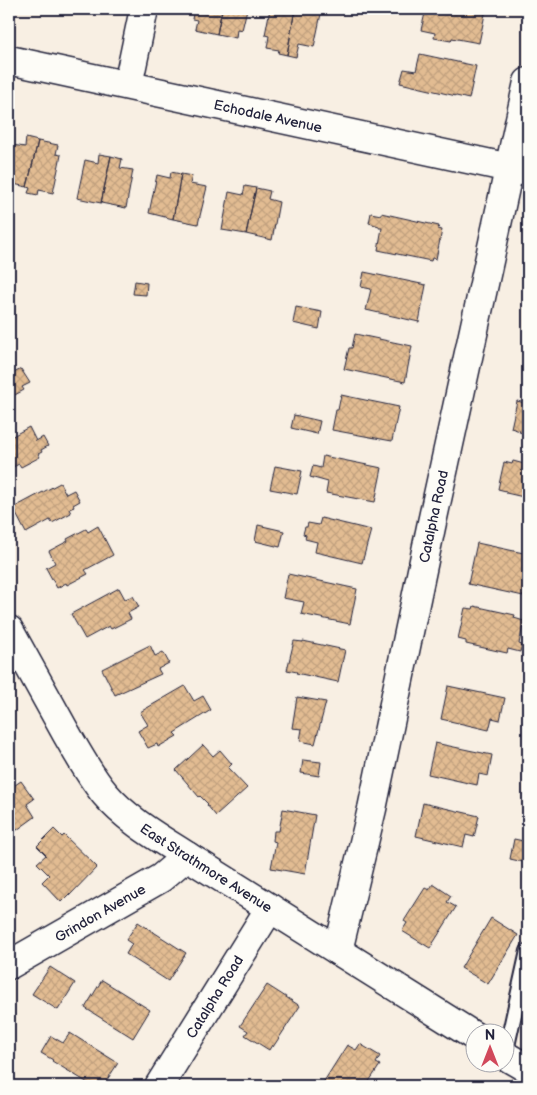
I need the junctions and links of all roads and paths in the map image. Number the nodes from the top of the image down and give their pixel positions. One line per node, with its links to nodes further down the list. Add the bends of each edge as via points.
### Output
1 (144, 9): 4 (street)
2 (9, 60): 4 (street, Echodale Avenue)
3 (528, 82): 5 (street, Catalpha Road)
4 (128, 86): 5 (street, Echodale Avenue)
5 (519, 170): 9 (street, Catalpha Road, via 491,257 372,809)
6 (9, 630): 7 (street, East Strathmore Avenue, via 78,754 105,795 145,829)
7 (187, 856): 8 (street, East Strathmore Avenue); 11 (street, Grindon Avenue, via 161,878)
8 (270, 908): 9 (street, East Strathmore Avenue); 16 (street, Catalpha Road)
9 (338, 951): 13 (street, East Strathmore Avenue)
10 (528, 951): 12 (lane)
11 (9, 965)
12 (512, 1022)
13 (464, 1030)
14 (514, 1060): 15 (street)
15 (528, 1069)
16 (159, 1086)

